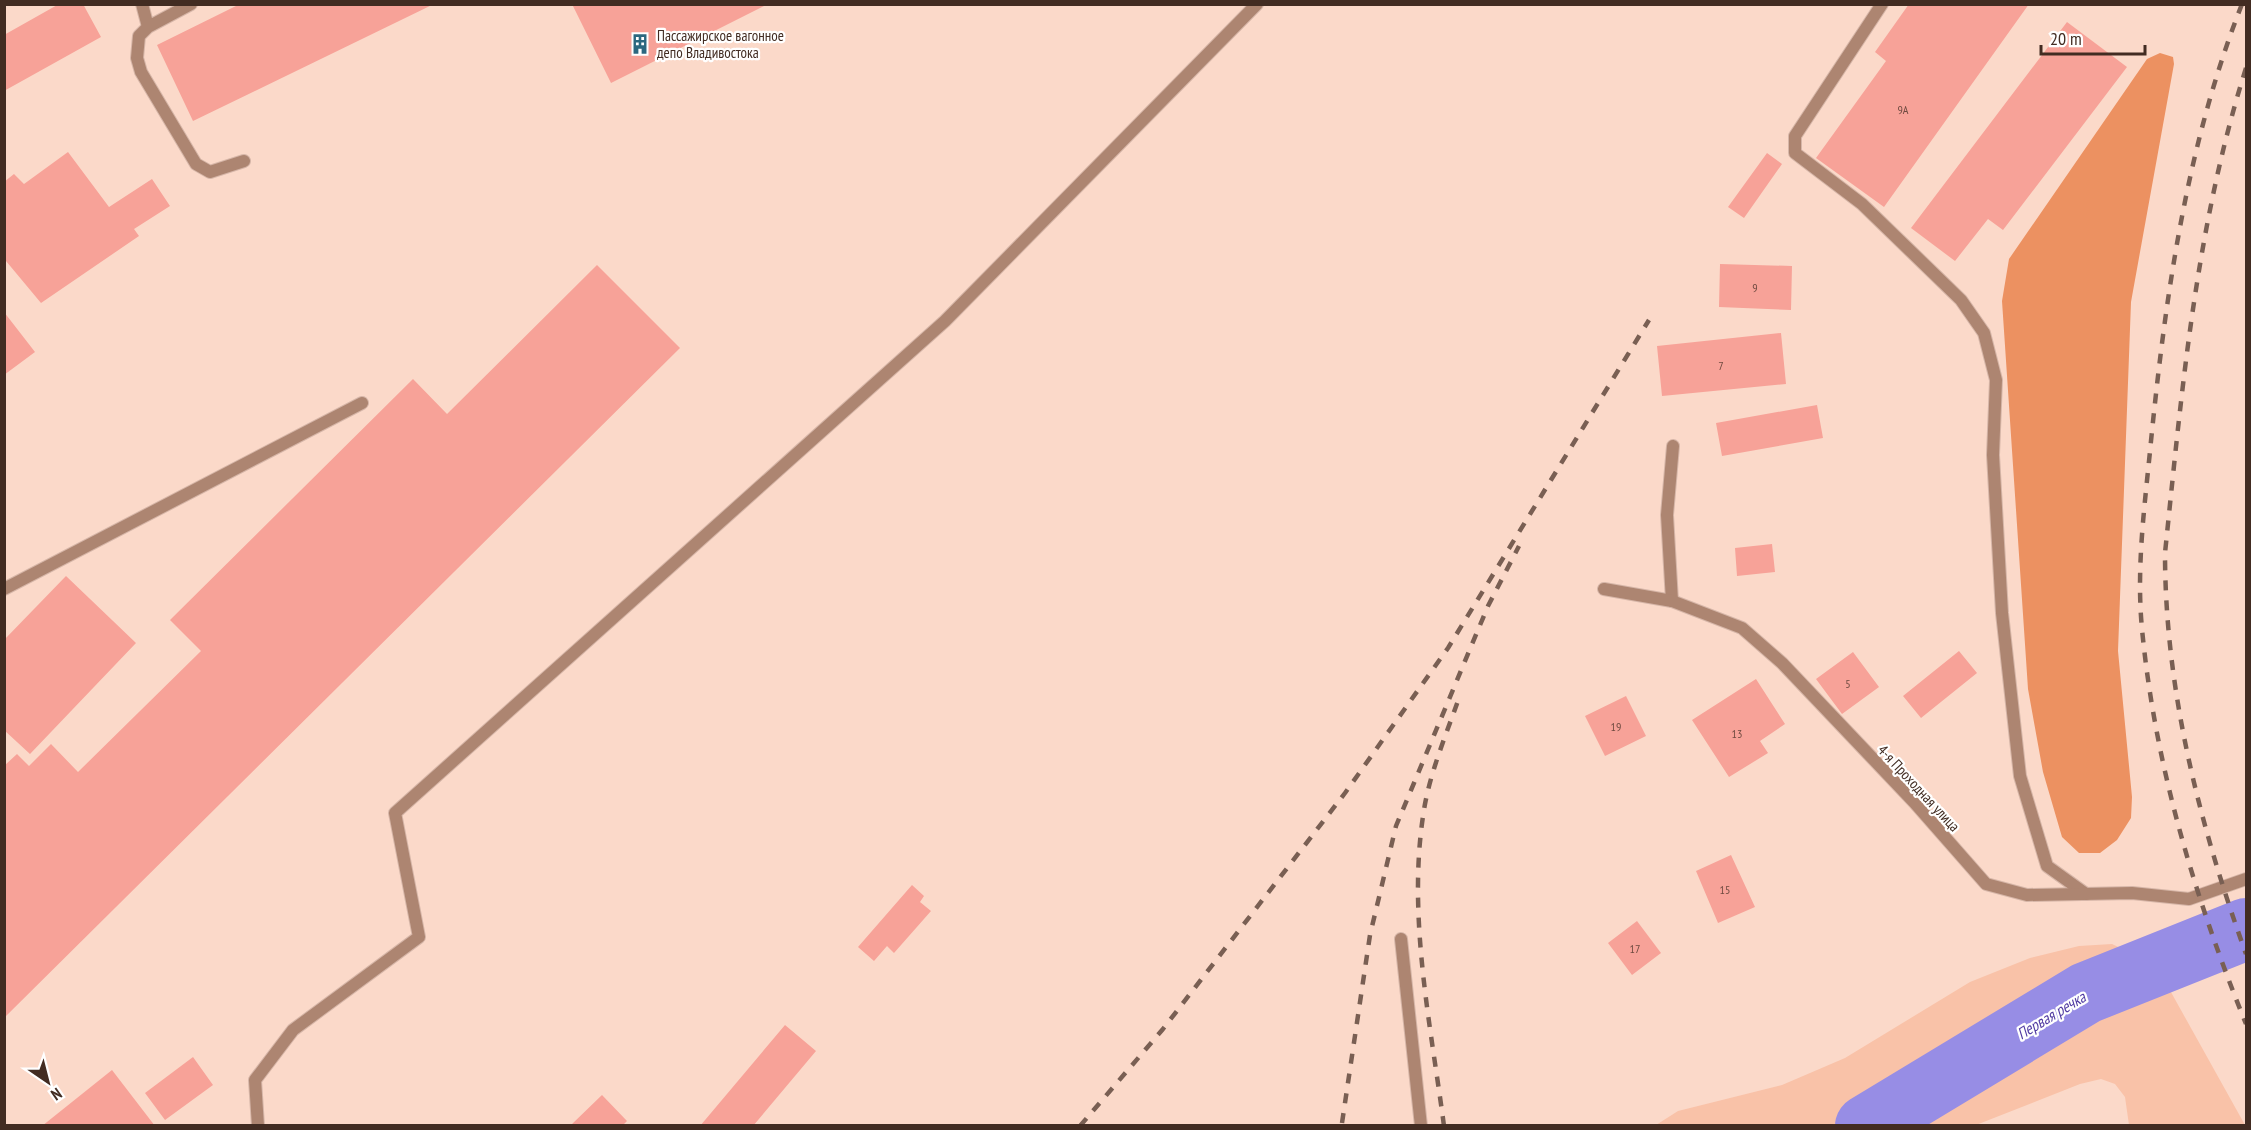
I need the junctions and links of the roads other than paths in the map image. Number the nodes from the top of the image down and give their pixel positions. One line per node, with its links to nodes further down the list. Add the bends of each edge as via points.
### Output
1 (142, 4): 5 (street)
2 (191, 4): 5 (street)
3 (1257, 4): 15 (street, via 945,321 395,813 419,937 293,1030 255,1080)
4 (1882, 4): 13 (street, via 1795,136 1795,153 1862,204 1962,300 1984,333 1996,380 1993,454 2002,613 2020,776 2047,866)
5 (148, 27): 6 (street, via 139,36 137,58 141,72 196,164 210,172)
6 (244, 161)
7 (362, 403): 10 (street)
8 (1672, 446): 11 (street, via 1667,515)
9 (1604, 589): 11 (street, 4-я Проходная улица)
10 (4, 590)
11 (1672, 601): 13 (street, 4-я Проходная улица, via 1742,628 1782,663 1986,884 2027,895)
12 (2247, 879): 13 (street, 4-я Проходная улица, via 2189,899 2132,893)
13 (2086, 894)
14 (1401, 939): 16 (street)
15 (258, 1125)
16 (1421, 1125)

